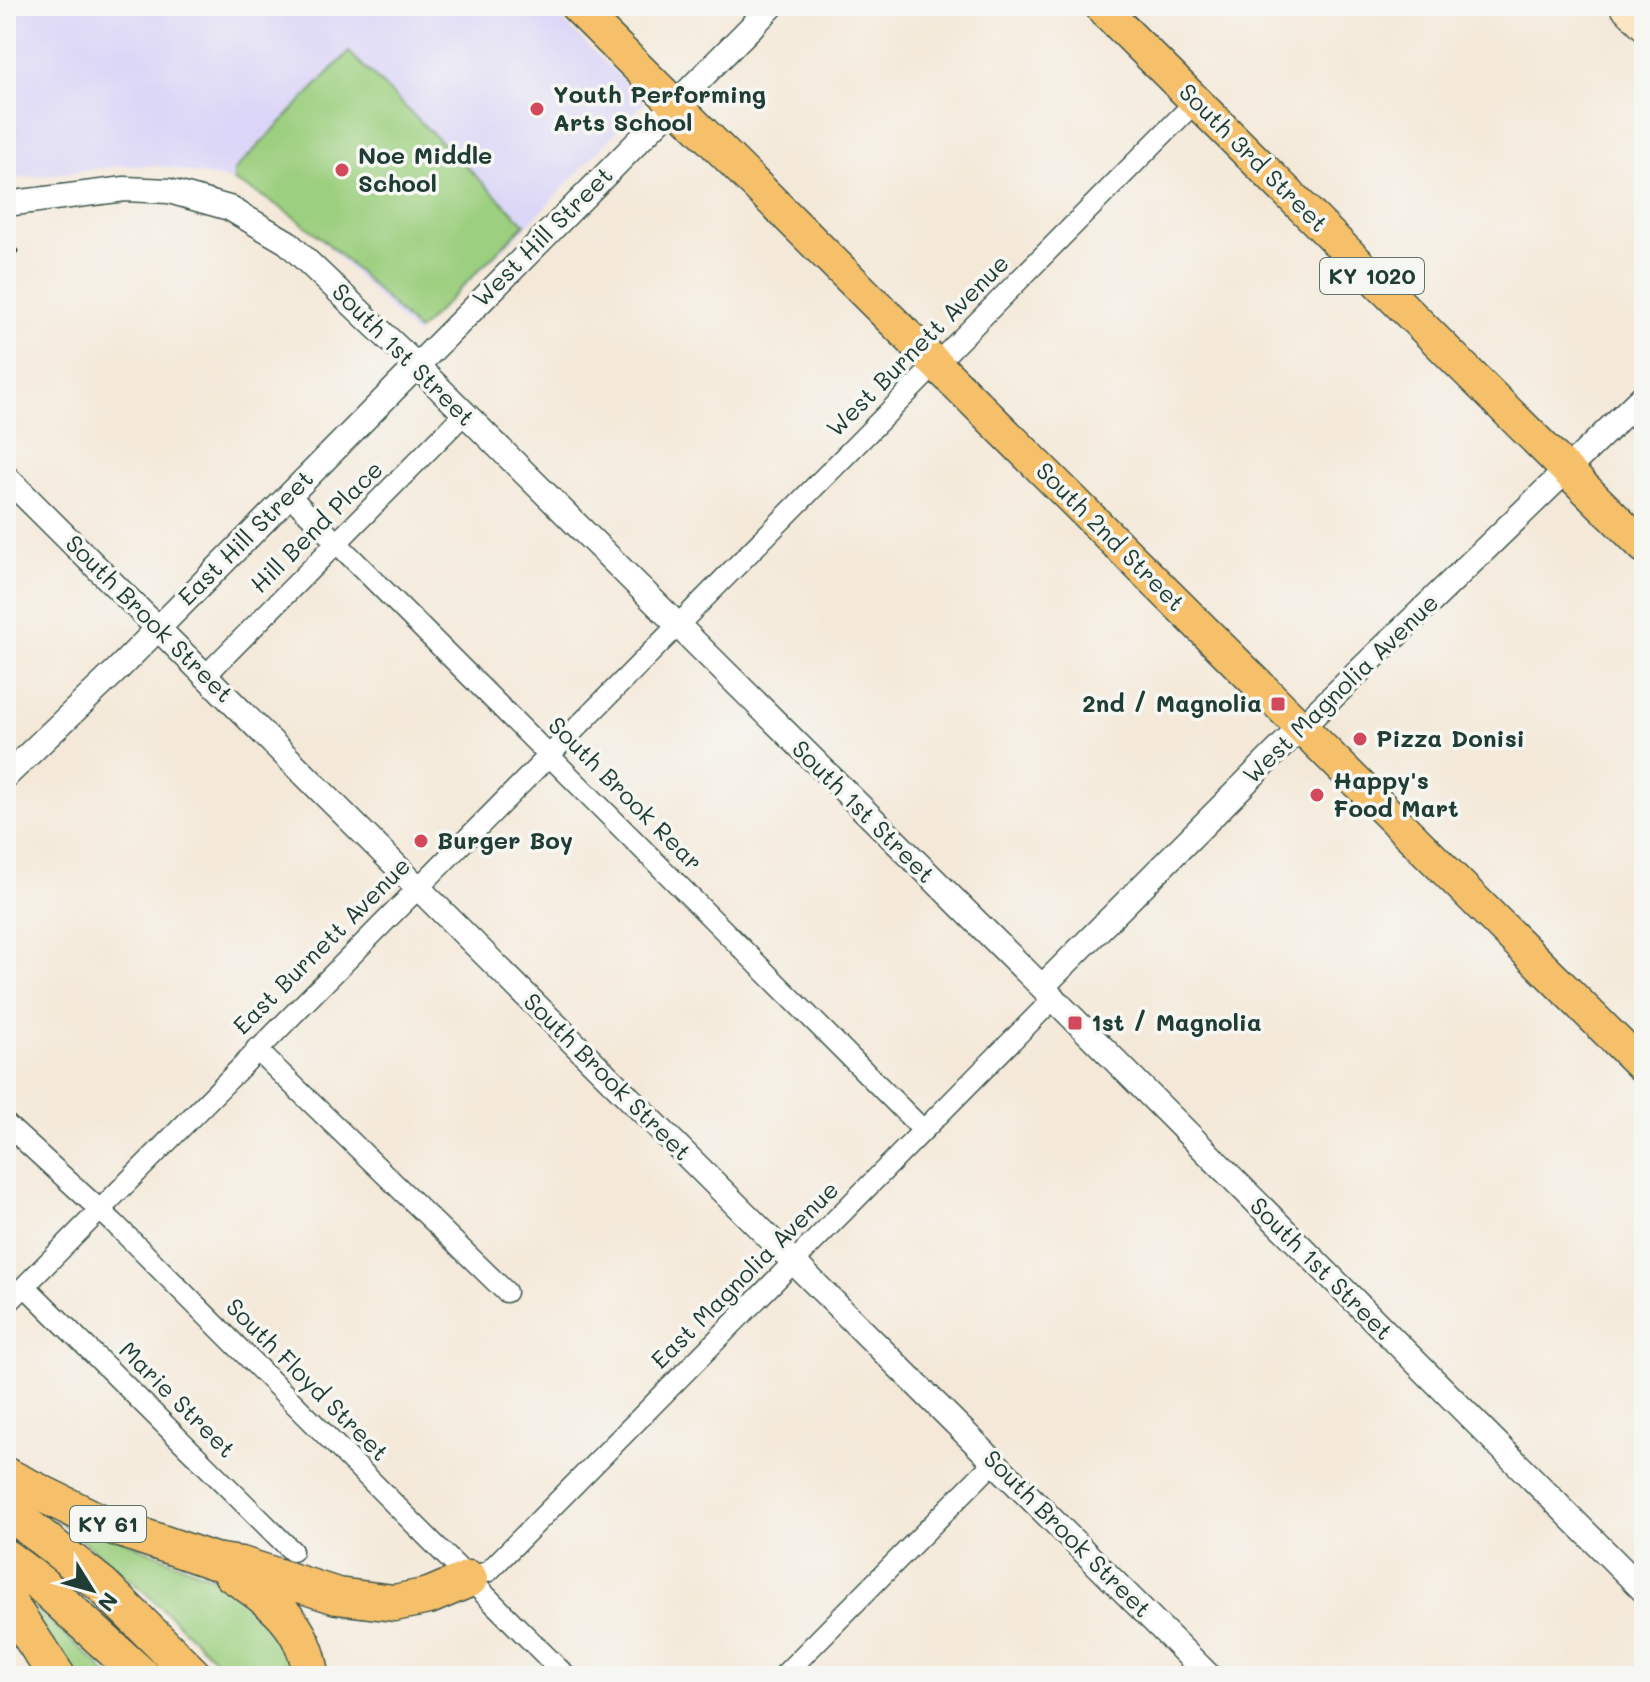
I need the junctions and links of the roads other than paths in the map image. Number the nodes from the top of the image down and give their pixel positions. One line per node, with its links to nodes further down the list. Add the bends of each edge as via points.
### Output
1 (576, 6): 7 (main road, South 2nd Street)
2 (772, 6): 7 (street, West Hill Street)
3 (1100, 6): 6 (main road, South 3rd Street / KY 1020)
4 (1624, 6): 5 (main road)
5 (1644, 26)
6 (1196, 101): 9 (street, West Burnett Avenue); 13 (main road, South 3rd Street / KY 1020)
7 (675, 104): 9 (main road, South 2nd Street); 10 (street, West Hill Street)
8 (6, 204): 10 (street, South 1st Street, via 143,189 229,208 287,242)
9 (936, 364): 18 (street, West Burnett Avenue); 21 (main road, South 2nd Street)
10 (417, 366): 12 (street, South 1st Street); 15 (street, East Hill Street)
11 (1644, 395): 13 (street, West Magnolia Avenue)
12 (463, 415): 16 (street, Hill Bend Place); 18 (street, South 1st Street)
13 (1567, 470): 17 (main road, South 3rd Street / KY 1020); 21 (street, West Magnolia Avenue)
14 (6, 477): 19 (street, South Brook Street)
15 (289, 495): 16 (street, South Brook Rear); 19 (street, East Hill Street)
16 (337, 544): 20 (street, Hill Bend Place); 22 (street, South Brook Rear)
17 (1644, 547)
18 (677, 626): 22 (street, East Burnett Avenue); 25 (street, South 1st Street)
19 (157, 627): 20 (street, South Brook Street); 23 (street, East Hill Street)
20 (206, 675): 24 (street, South Brook Street)
21 (1302, 728): 25 (street, West Magnolia Avenue); 27 (main road, South 2nd Street)
22 (549, 754): 24 (street, East Burnett Avenue); 29 (street, South Brook Rear)
23 (6, 776)
24 (418, 886): 26 (street, East Burnett Avenue); 31 (street, South Brook Street)
25 (1047, 994): 29 (street, East Magnolia Avenue); 42 (street, South 1st Street)
26 (256, 1049): 30 (street, East Burnett Avenue); 33 (street)
27 (1644, 1068)
28 (6, 1124): 30 (street, South Floyd Street)
29 (923, 1130): 31 (street, East Magnolia Avenue)
30 (99, 1210): 32 (street, East Burnett Avenue); 41 (street, South Floyd Street)
31 (793, 1262): 35 (street, South Brook Street); 41 (street, East Magnolia Avenue, via 489,1571)
32 (25, 1286): 34 (street, East Burnett Avenue); 38 (street, Marie Street)
33 (506, 1292)
34 (6, 1305)
35 (994, 1462): 51 (street); 52 (street, South Brook Street)
36 (6, 1476): 40 (highway, KY 61, via 100,1522)
37 (6, 1509): 48 (highway, via 102,1585)
38 (292, 1551)
39 (6, 1558): 44 (highway)
40 (214, 1561): 41 (highway, via 376,1602 412,1600); 49 (highway, KY 61, via 256,1588 286,1617 304,1648)
41 (469, 1579): 50 (street, South Floyd Street)
42 (1644, 1591)
43 (6, 1599): 45 (highway)
44 (75, 1615): 46 (highway); 47 (highway)
45 (57, 1676)
46 (120, 1676)
47 (142, 1676)
48 (194, 1676)
49 (311, 1676)
50 (566, 1676)
51 (783, 1676)
52 (1209, 1676)

